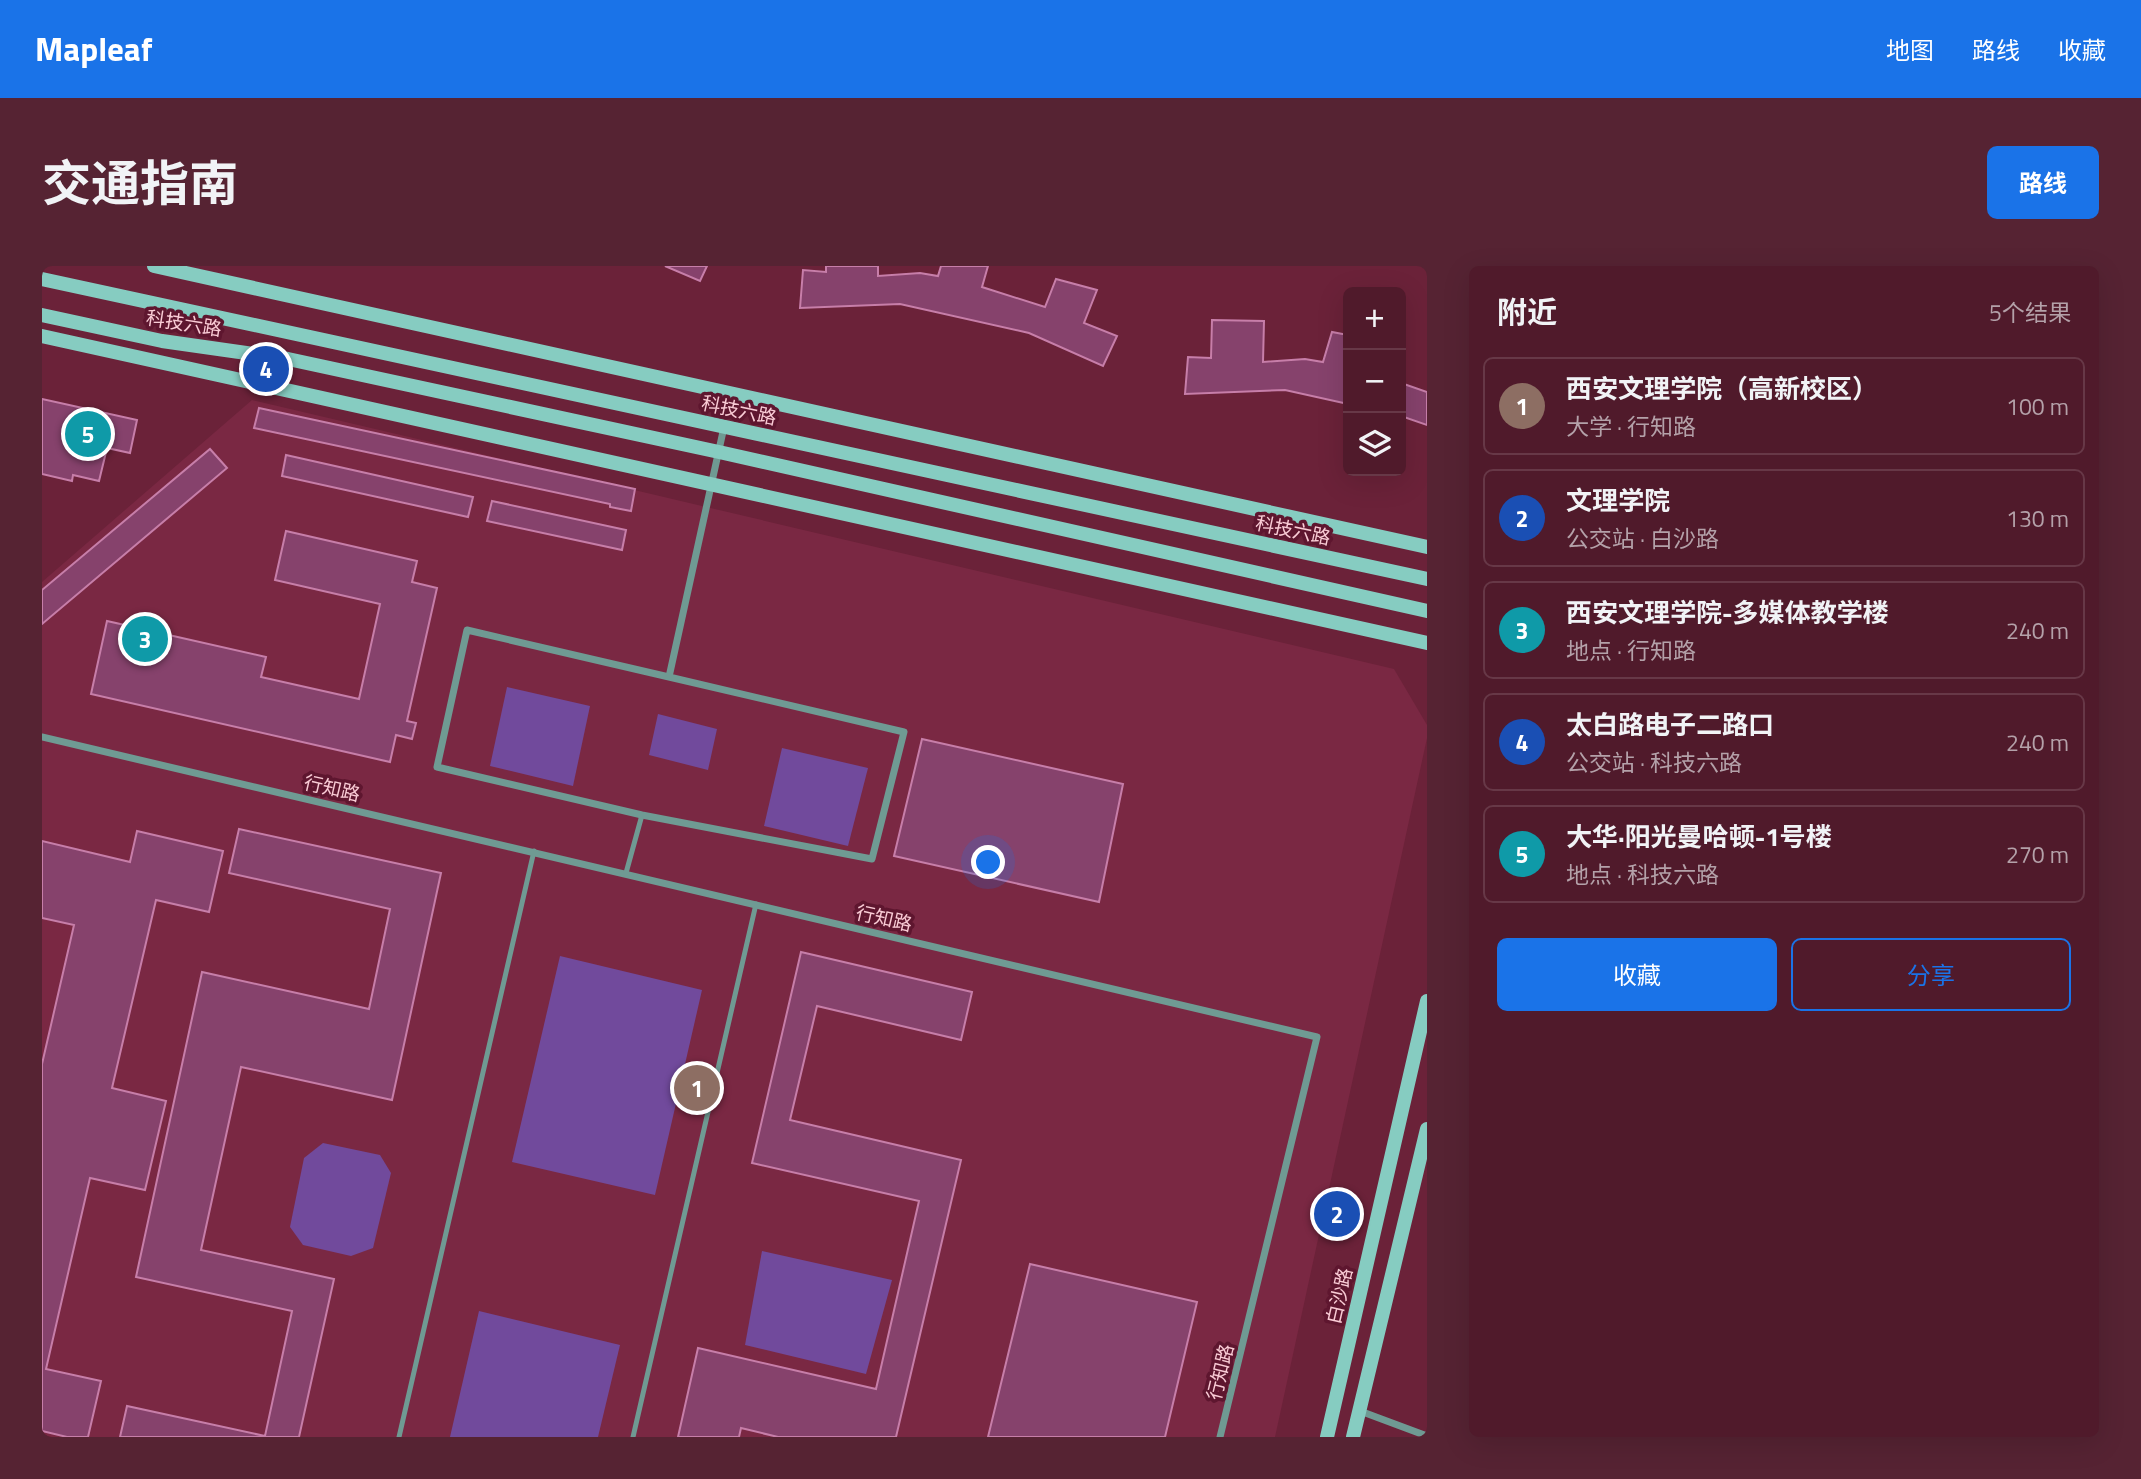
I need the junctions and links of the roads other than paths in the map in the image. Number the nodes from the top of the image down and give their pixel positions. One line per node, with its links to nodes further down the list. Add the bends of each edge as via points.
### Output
1 (154, 266): 8 (main road)
2 (42, 279): 5 (main road, 科技六路)
3 (42, 315): 6 (main road, 科技六路, via 162,341 288,359)
4 (42, 336): 7 (main road)
5 (724, 426): 6 (street); 9 (main road, 科技六路)
6 (719, 452): 7 (street); 10 (main road, 科技六路)
7 (712, 484): 11 (main road); 12 (street)
8 (1427, 547)
9 (1427, 579)
10 (1427, 611)
11 (1427, 643)
12 (669, 677): 14 (street, via 467,631 437,766); 14 (street, via 904,732 872,859)
13 (42, 737): 15 (street, 行知路)
14 (642, 815): 16 (lane)
15 (534, 851): 16 (street, 行知路); 22 (lane)
16 (626, 873): 17 (street, 行知路)
17 (756, 904): 23 (lane); 24 (street, 行知路, via 1317,1037)
18 (1427, 1001): 25 (main road, 白沙路)
19 (1427, 1129): 20 (main road)
20 (1360, 1410): 21 (street); 26 (main road)
21 (1427, 1436)
22 (399, 1437)
23 (633, 1437)
24 (1220, 1437)
25 (1327, 1437)
26 (1353, 1437)

